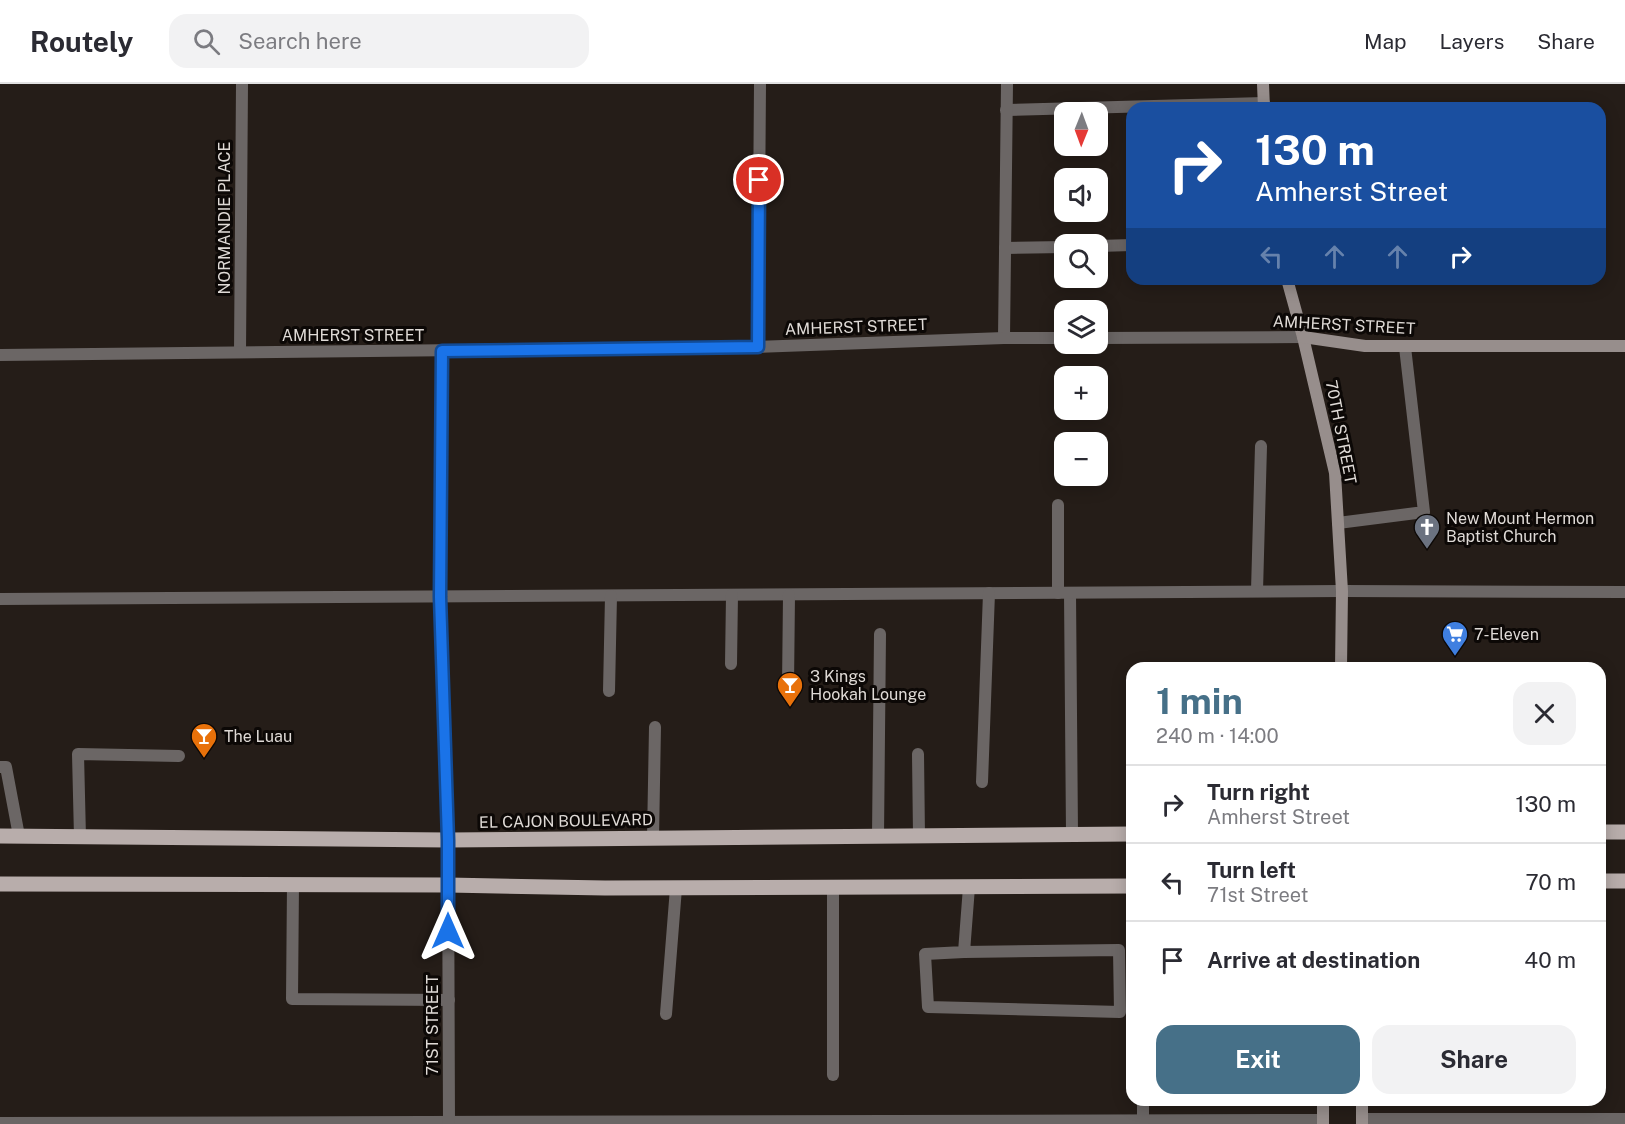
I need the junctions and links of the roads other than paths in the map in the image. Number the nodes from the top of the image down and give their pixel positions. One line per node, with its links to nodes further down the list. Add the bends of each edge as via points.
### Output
1 (242, 84): 21 (street, NORMANDIE PLACE)
2 (760, 84): 18 (street)
3 (1007, 84): 7 (street)
4 (1263, 84): 5 (main road)
5 (1264, 102)
6 (1126, 108): 7 (street)
7 (1006, 110): 11 (street)
8 (1126, 245): 9 (street)
9 (1108, 246)
10 (1054, 247): 11 (street)
11 (1005, 248): 14 (street)
12 (1289, 285): 13 (main road, 70TH STREET)
13 (1303, 337): 16 (street, AMHERST STREET); 19 (main road, AMHERST STREET); 25 (main road, 70TH STREET, via 1335,473)
14 (1004, 338): 15 (street, AMHERST STREET); 18 (street, AMHERST STREET)
15 (1054, 338)
16 (1108, 338)
17 (1625, 346): 19 (main road, AMHERST STREET)
18 (758, 347): 20 (street, AMHERST STREET)
19 (1406, 347): 25 (street, via 1424,513)
20 (442, 351): 21 (street, AMHERST STREET); 34 (street, 71ST STREET)
21 (240, 352): 22 (street, AMHERST STREET)
22 (0, 355)
23 (1261, 446): 26 (street)
24 (1058, 505): 30 (street)
25 (1338, 523): 27 (main road, 70TH STREET)
26 (1257, 591): 27 (street); 30 (street)
27 (1341, 591): 28 (street); 37 (main road, 70TH STREET)
28 (1625, 592)
29 (989, 593): 30 (street); 32 (street); 45 (street)
30 (1064, 593): 48 (street)
31 (732, 595): 32 (street); 33 (street); 38 (street)
32 (789, 595): 39 (street)
33 (611, 596): 34 (street); 40 (street)
34 (440, 597): 35 (street); 56 (street, 71ST STREET)
35 (0, 599)
36 (880, 634): 52 (street)
37 (1341, 662)
38 (731, 664)
39 (788, 686)
40 (609, 691)
41 (655, 727): 55 (street)
42 (918, 754): 53 (street)
43 (179, 756): 54 (street, via 78,754)
44 (0, 767): 51 (street, via 6,767)
45 (982, 782)
46 (1606, 832): 47 (main road)
47 (1625, 832)
48 (1072, 834): 49 (main road, EL CAJON BOULEVARD); 53 (main road, EL CAJON BOULEVARD)
49 (1126, 834)
50 (0, 836): 51 (main road, EL CAJON BOULEVARD)
51 (19, 836): 54 (main road, EL CAJON BOULEVARD)
52 (878, 836): 53 (main road, EL CAJON BOULEVARD); 55 (main road, EL CAJON BOULEVARD)
53 (919, 836)
54 (80, 837): 56 (main road, EL CAJON BOULEVARD)
55 (653, 838): 56 (main road, EL CAJON BOULEVARD)
56 (448, 840): 61 (street, 71ST STREET)
57 (1606, 881): 58 (main road)
58 (1625, 881)
59 (0, 884): 60 (main road)
60 (293, 884): 61 (main road); 67 (street, via 292,999)
61 (448, 885): 65 (main road); 67 (street, 71ST STREET)
62 (1126, 886): 64 (main road)
63 (833, 887): 64 (main road); 65 (main road); 69 (street)
64 (969, 887): 66 (street)
65 (676, 888): 68 (street)
66 (964, 951): 66 (street, via 925,954 928,1007 1120,1012 1119,950)
67 (449, 1000): 75 (street, 71ST STREET)
68 (666, 1014)
69 (833, 1075)
70 (1143, 1106): 73 (street)
71 (1323, 1106): 76 (main road)
72 (1362, 1106): 77 (main road)
73 (1143, 1120): 75 (street); 76 (street)
74 (1624, 1120): 78 (street)
75 (449, 1122): 79 (street)
76 (1323, 1122)
77 (1362, 1122): 78 (street)
78 (1431, 1122)
79 (0, 1123)

